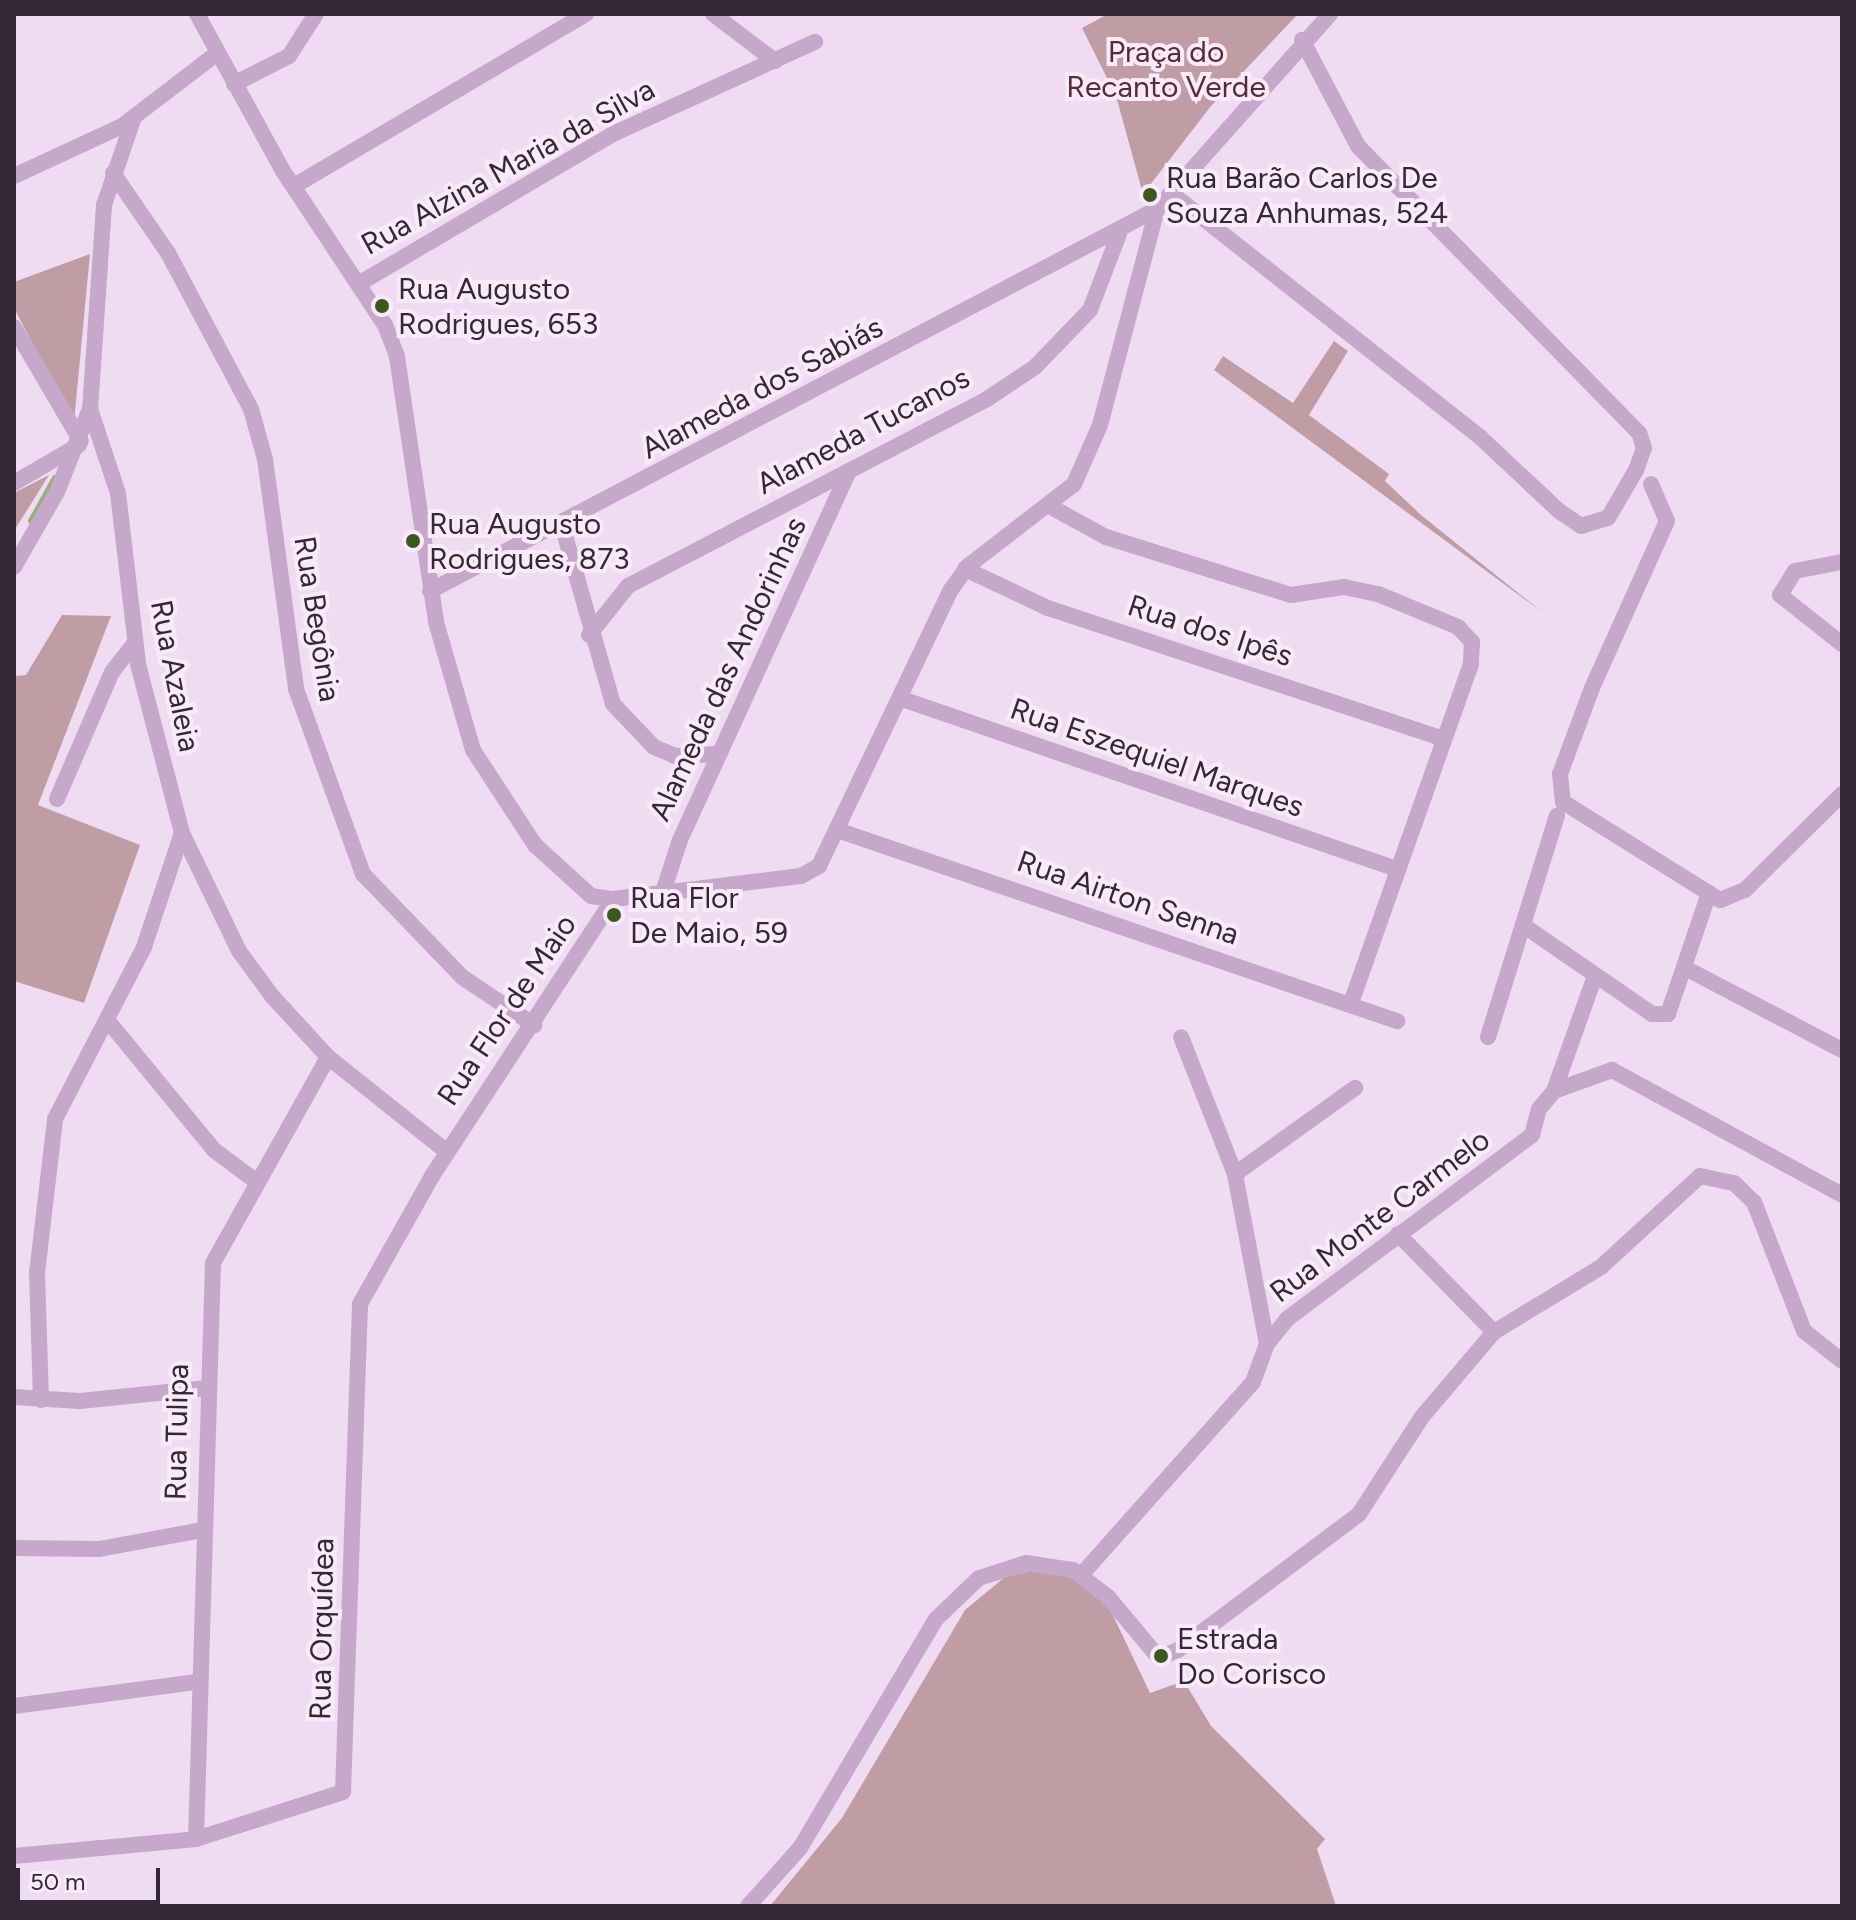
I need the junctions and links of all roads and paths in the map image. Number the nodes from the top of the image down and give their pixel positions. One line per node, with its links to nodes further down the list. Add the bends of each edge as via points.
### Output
1 (197, 14): 10 (street)
2 (316, 14): 12 (street, via 289,56)
3 (586, 14): 16 (street)
4 (713, 14): 7 (street)
5 (730, 14): 7 (street)
6 (1330, 14): 8 (street)
7 (743, 37): 11 (street)
8 (1302, 40): 17 (street); 17 (street, via 1358,146 1639,433 1644,448 1636,470 1608,518 1581,526 1565,516 1481,438)
9 (815, 42): 11 (street, Rua Alzina Maria da Silva)
10 (215, 55): 12 (street); 13 (street)
11 (775, 61): 20 (street, Rua Alzina Maria da Silva, via 615,133)
12 (234, 84): 16 (street)
13 (134, 117): 14 (street, Rua Azaleia); 15 (street)
14 (113, 173): 22 (street, Rua Azaleia, via 99,250); 54 (street, Rua Begônia, via 168,253 251,409 265,459 296,689 363,874 462,977)
15 (14, 176)
16 (294, 186): 20 (street)
17 (1171, 193): 18 (street)
18 (1157, 209): 19 (street, Alameda dos Sabiás); 27 (street, via 1100,425 1074,484)
19 (1119, 234): 24 (street, Alameda Tucanos, via 1090,310 1035,367); 28 (street, Alameda dos Sabiás)
20 (360, 283): 32 (street, via 397,357)
21 (14, 327): 23 (street)
22 (90, 409): 23 (street); 34 (street, Rua Azaleia, via 118,493)
23 (80, 443): 25 (street); 30 (street)
24 (849, 471): 33 (street, Alameda Tucanos, via 628,586); 38 (street, Alameda das Andorinhas)
25 (14, 483)
26 (1651, 484): 46 (street, via 1667,521 1592,688 1560,795)
27 (1051, 507): 31 (street); 37 (street, via 1106,537 1291,595 1344,587 1378,594 1458,627 1472,642)
28 (562, 525): 32 (street, Alameda dos Sabiás); 33 (street)
29 (1842, 562): 35 (street, via 1795,571 1780,595)
30 (14, 567)
31 (965, 569): 36 (street); 37 (street, Rua dos Ipês, via 1048,608 1156,638)
32 (430, 591): 47 (street, via 447,673 487,779 566,877 591,896)
33 (589, 635): 38 (street, via 613,704 631,730 675,756)
34 (135, 643): 40 (street, via 112,672); 43 (street, Rua Azaleia)
35 (1842, 644)
36 (902, 699): 42 (street); 44 (street, Rua Eszequiel Marques)
37 (1441, 738): 44 (street)
38 (719, 754): 45 (street, Alameda das Andorinhas)
39 (1841, 797): 46 (street, via 1745,890 1720,900)
40 (57, 799)
41 (1557, 816): 48 (street)
42 (840, 831): 45 (street, via 819,866 801,876); 51 (street, Rua Airton Senna)
43 (182, 833): 52 (street, via 144,947); 58 (street, Rua Azaleia, via 239,951)
44 (1394, 868): 51 (street)
45 (663, 892): 47 (street)
46 (1709, 893): 49 (street)
47 (613, 899): 54 (street, Rua Flor de Maio)
48 (1523, 925): 50 (street); 56 (street)
49 (1687, 969): 50 (street, via 1668,1014 1652,1014); 57 (street)
50 (1595, 976): 60 (street)
51 (1351, 1003): 53 (street, Rua Airton Senna)
52 (108, 1021): 63 (street, via 214,1150); 71 (street, via 81,1058 55,1119 38,1260)
53 (1397, 1021)
54 (534, 1025): 61 (street, Rua Flor de Maio)
55 (1181, 1037): 62 (street)
56 (1488, 1037)
57 (1841, 1054)
58 (328, 1057): 61 (street, Rua Azaleia); 63 (street, Rua Tulipa)
59 (1355, 1088): 62 (street)
60 (1554, 1091): 64 (street, via 1612,1070); 65 (street, Rua Monte Carmelo, via 1539,1109 1532,1135)
61 (447, 1152): 77 (street, Rua Orquídea, via 360,1304 346,1784 335,1798)
62 (1235, 1174): 67 (street)
63 (257, 1182): 69 (street, Rua Tulipa, via 213,1263)
64 (1842, 1195)
65 (1398, 1234): 66 (street); 67 (street, Rua Monte Carmelo, via 1287,1319)
66 (1494, 1332): 68 (street, via 1601,1267 1700,1176 1717,1175 1754,1202 1804,1331); 74 (street, via 1421,1418 1359,1514 1178,1650 1159,1658)
67 (1267, 1344): 74 (street, via 1253,1382)
68 (1842, 1361)
69 (207, 1388): 71 (street); 72 (street, Rua Tulipa)
70 (14, 1397): 71 (street)
71 (41, 1400)
72 (203, 1530): 73 (street, via 99,1549); 75 (street, Rua Tulipa)
73 (14, 1548)
74 (1082, 1574): 79 (street, via 1026,1563 979,1578 954,1597 826,1809)
75 (197, 1682): 76 (street); 77 (street, Rua Tulipa)
76 (14, 1706)
77 (196, 1839): 78 (street, Rua Orquídea)
78 (14, 1856)
79 (748, 1906)

